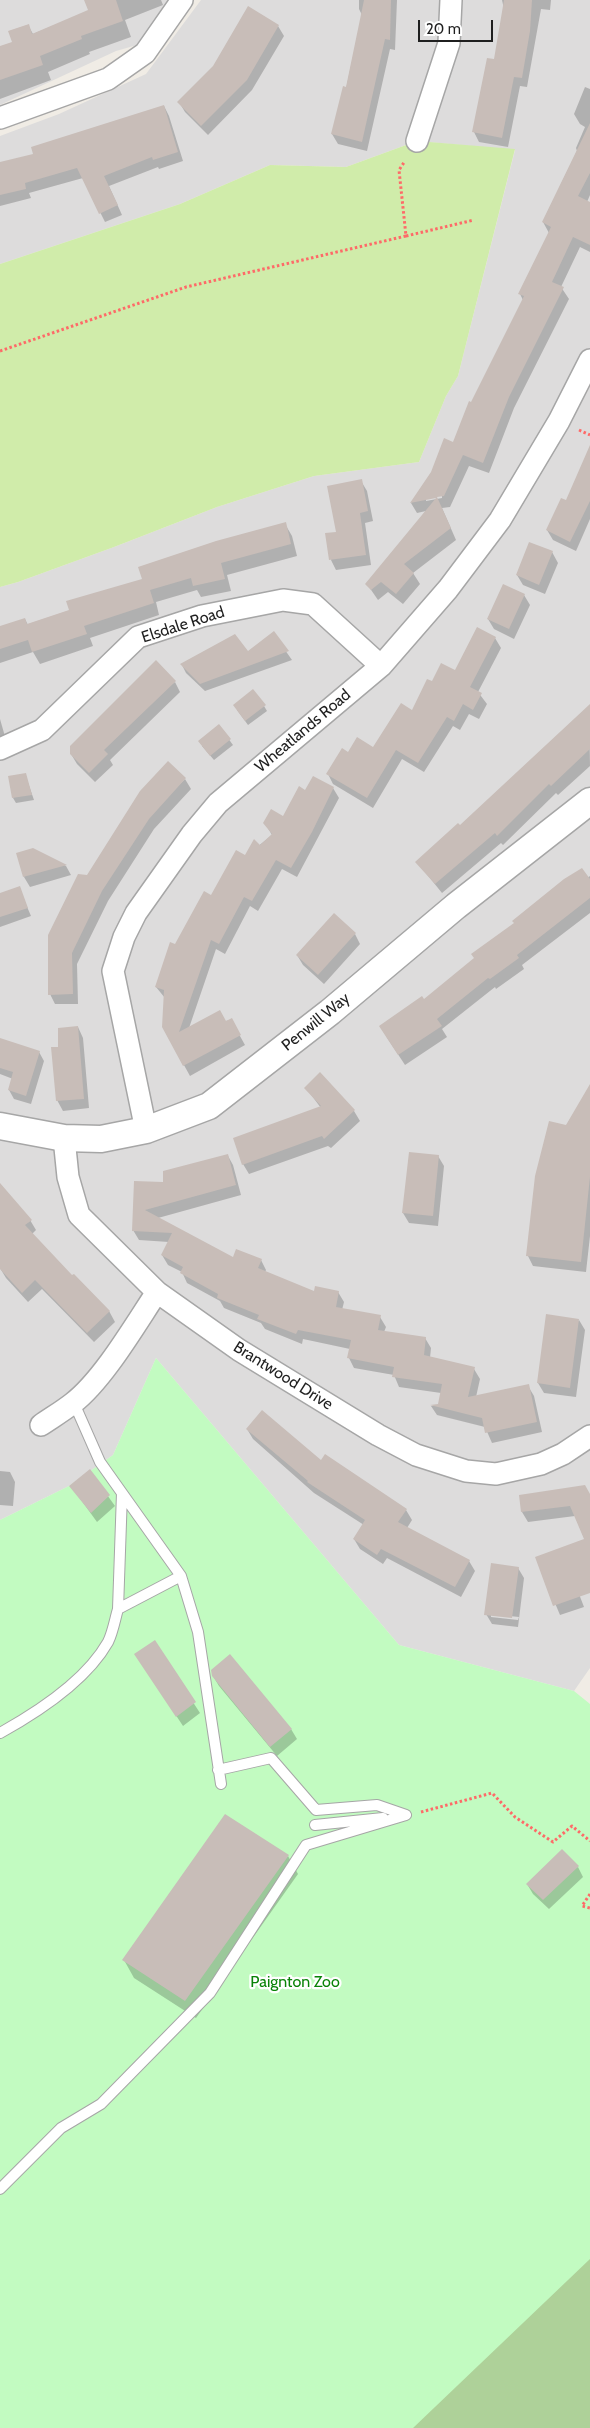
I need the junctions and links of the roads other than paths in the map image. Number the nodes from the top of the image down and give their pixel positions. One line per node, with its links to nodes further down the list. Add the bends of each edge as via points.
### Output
1 (182, 0): 3 (street, via 145,53 108,79)
2 (452, 0): 4 (street, via 449,43)
3 (0, 118)
4 (417, 141)
5 (590, 360): 6 (street, Wheatlands Road, via 559,421 500,520 448,589)
6 (381, 666): 7 (street, Elsdale Road, via 313,604 283,600 202,616 138,637 42,730); 10 (street, Wheatlands Road, via 218,803 136,913 113,971)
7 (0, 749)
8 (590, 802): 10 (street, Penwill Way, via 209,1106)
9 (0, 1126): 11 (street, Penwill Way)
10 (146, 1130): 11 (street, Penwill Way, via 101,1139)
11 (64, 1138): 12 (street, Brantwood Drive, via 68,1178 78,1215)
12 (157, 1292): 13 (street, via 117,1352); 15 (street, Brantwood Drive, via 247,1355 416,1455 466,1471 496,1474 541,1464)
13 (74, 1403): 14 (street); 16 (lane, via 100,1462)
14 (40, 1425)
15 (590, 1436)
16 (122, 1493): 17 (lane); 18 (lane)
17 (181, 1576): 18 (lane); 20 (lane, via 198,1632)
18 (118, 1609): 19 (lane, via 108,1642 84,1672 39,1711)
19 (0, 1733)
20 (218, 1770): 21 (lane); 22 (lane, via 270,1758 316,1810 376,1805)
21 (221, 1784)
22 (406, 1815): 23 (lane); 24 (lane, via 306,1845 210,1993 101,2104 61,2128)
23 (315, 1825)
24 (0, 2188)

